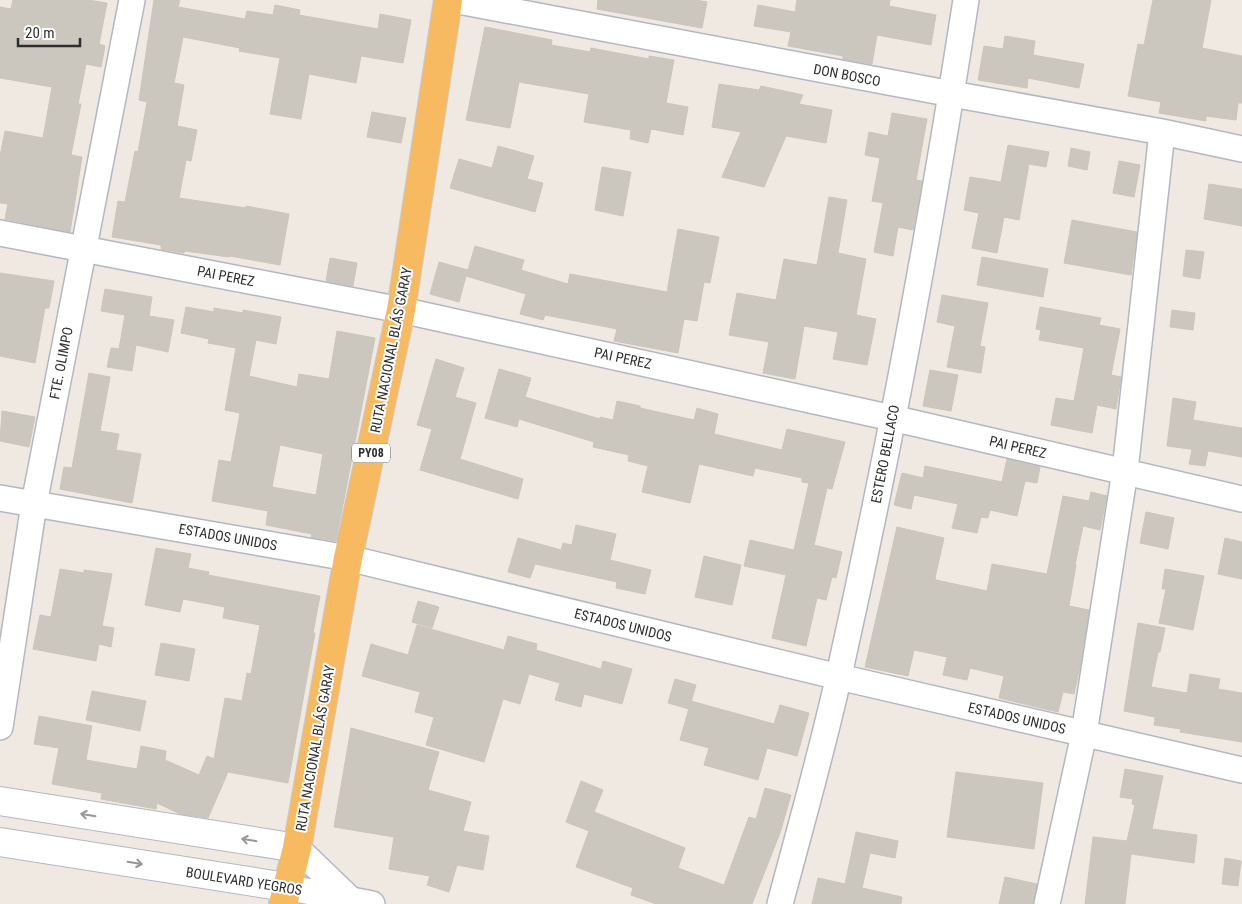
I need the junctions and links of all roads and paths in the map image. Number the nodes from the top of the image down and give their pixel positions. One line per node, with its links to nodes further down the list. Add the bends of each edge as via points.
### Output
1 (132, 0): 9 (street, FTE. OLIMPO)
2 (448, 0): 10 (highway, RUTA NACIONAL BLÁS GARAY / PY08)
3 (453, 0): 5 (street, DON BOSCO)
4 (966, 0): 5 (street, ESTERO BELLACO)
5 (952, 94): 6 (street, DON BOSCO); 11 (street, ESTERO BELLACO)
6 (1162, 132): 7 (street, DON BOSCO); 12 (street)
7 (1242, 149)
8 (0, 233): 9 (street, PAI PEREZ)
9 (83, 248): 10 (street, PAI PEREZ); 15 (street, FTE. OLIMPO)
10 (401, 310): 11 (street, PAI PEREZ); 16 (highway, RUTA NACIONAL BLÁS GARAY / PY08)
11 (892, 418): 12 (street, PAI PEREZ); 17 (street, ESTERO BELLACO)
12 (1125, 471): 14 (street, PAI PEREZ); 19 (street)
13 (0, 498): 15 (street, ESTADOS UNIDOS)
14 (1242, 499)
15 (34, 504): 16 (street, ESTADOS UNIDOS); 18 (street, FTE. OLIMPO)
16 (348, 558): 17 (street, ESTADOS UNIDOS); 23 (highway, RUTA NACIONAL BLÁS GARAY / PY08)
17 (839, 677): 19 (street, ESTADOS UNIDOS); 26 (street, ESTERO BELLACO)
18 (0, 727)
19 (1084, 734): 20 (street, ESTADOS UNIDOS); 27 (street)
20 (1242, 770)
21 (0, 801): 23 (main road, one-way to 21)
22 (0, 842): 24 (main road, BOULEVARD YEGROS, one-way to 24)
23 (297, 848): 24 (highway, RUTA NACIONAL BLÁS GARAY / PY08); 25 (street, BOULEVARD YEGROS)
24 (285, 895): 25 (street, BOULEVARD YEGROS)
25 (362, 902)
26 (780, 904)
27 (1047, 904)

